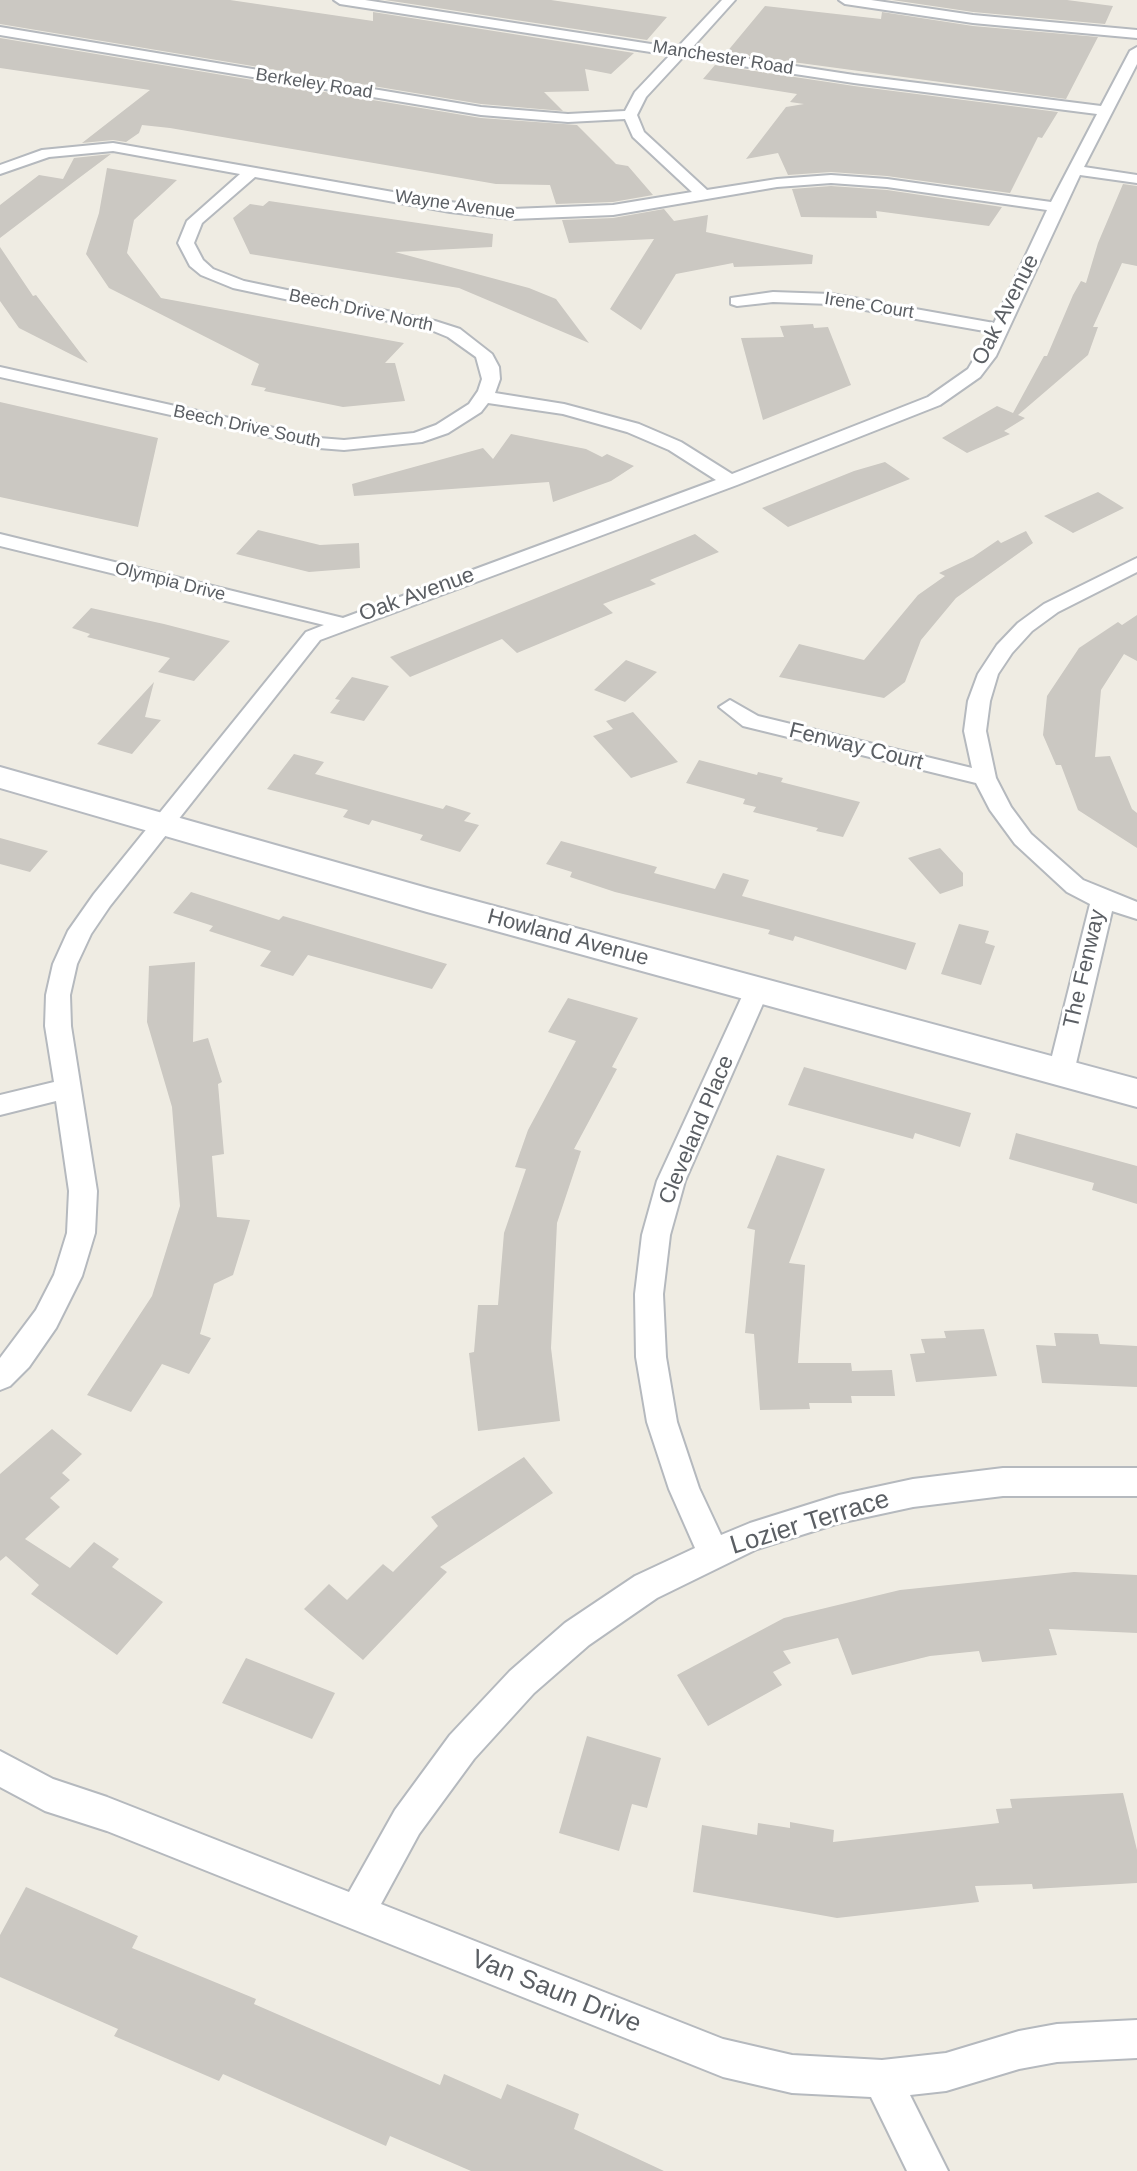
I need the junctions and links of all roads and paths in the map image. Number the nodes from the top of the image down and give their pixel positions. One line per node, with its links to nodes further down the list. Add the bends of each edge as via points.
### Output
1 (340, 0): 7 (street, Manchester Road)
2 (729, 0): 7 (street)
3 (845, 0): 5 (street, via 973,19)
4 (0, 31): 9 (street, Berkeley Road, via 481,111 553,118)
5 (1137, 34)
6 (1137, 51): 8 (street, Oak Avenue)
7 (681, 52): 8 (street, Manchester Road); 9 (street, via 640,95)
8 (1107, 111): 11 (street, Oak Avenue)
9 (630, 115): 14 (street, via 638,134)
10 (0, 170): 12 (street, Wayne Avenue, via 47,153 113,147)
11 (1078, 170): 13 (street); 15 (street, Oak Avenue)
12 (253, 171): 14 (street, Wayne Avenue, via 512,214 613,210); 19 (street, Beech Drive North, via 188,232 186,243 196,263 239,285 454,333 477,348 490,367)
13 (1137, 179)
14 (704, 195): 15 (street, Wayne Avenue, via 791,182 859,180)
15 (1057, 207): 17 (street, Oak Avenue)
16 (737, 301): 17 (street, Irene Court, via 831,299)
17 (1000, 329): 20 (street, Oak Avenue, via 974,373 934,401)
18 (0, 372): 19 (street, Beech Drive South, via 344,445 392,443 442,429)
19 (484, 397): 20 (street, via 564,409 633,428 675,446)
20 (730, 481): 23 (street, Oak Avenue)
21 (0, 540): 23 (street, Olympia Drive)
22 (1137, 564): 26 (street, The Fenway, via 1051,608 1004,649 979,701 975,731)
23 (340, 623): 27 (street, Oak Avenue, via 313,636)
24 (730, 707): 26 (street, Fenway Court, via 751,721)
25 (0, 777): 27 (street, Howland Avenue)
26 (985, 778): 28 (street, The Fenway, via 1023,839 1051,867)
27 (164, 823): 30 (street, Howland Avenue); 32 (street, Oak Avenue, via 80,931 65,964 58,1026)
28 (1103, 900): 29 (street); 31 (street, The Fenway)
29 (1137, 911)
30 (757, 990): 31 (street, Howland Avenue); 37 (street, Cleveland Place, via 671,1181 656,1235 649,1294 651,1357 662,1422)
31 (1061, 1072): 33 (street, Howland Avenue)
32 (67, 1089): 34 (street); 35 (street, Oak Avenue, via 83,1191 81,1233 68,1276 46,1319)
33 (1137, 1093)
34 (0, 1105)
35 (0, 1377)
36 (1137, 1482): 37 (street, Lozier Terrace, via 1003,1482 913,1493 839,1509)
37 (713, 1552): 39 (street, Lozier Terrace, via 646,1587 577,1634 522,1682 462,1747 407,1822)
38 (0, 1768): 39 (street, Van Saun Drive, via 45,1794)
39 (356, 1914): 41 (street, Van Saun Drive, via 723,2058 792,2074)
40 (1137, 2039): 41 (street, Van Saun Drive, via 1057,2043 946,2072)
41 (882, 2079): 42 (street)
42 (928, 2171)

